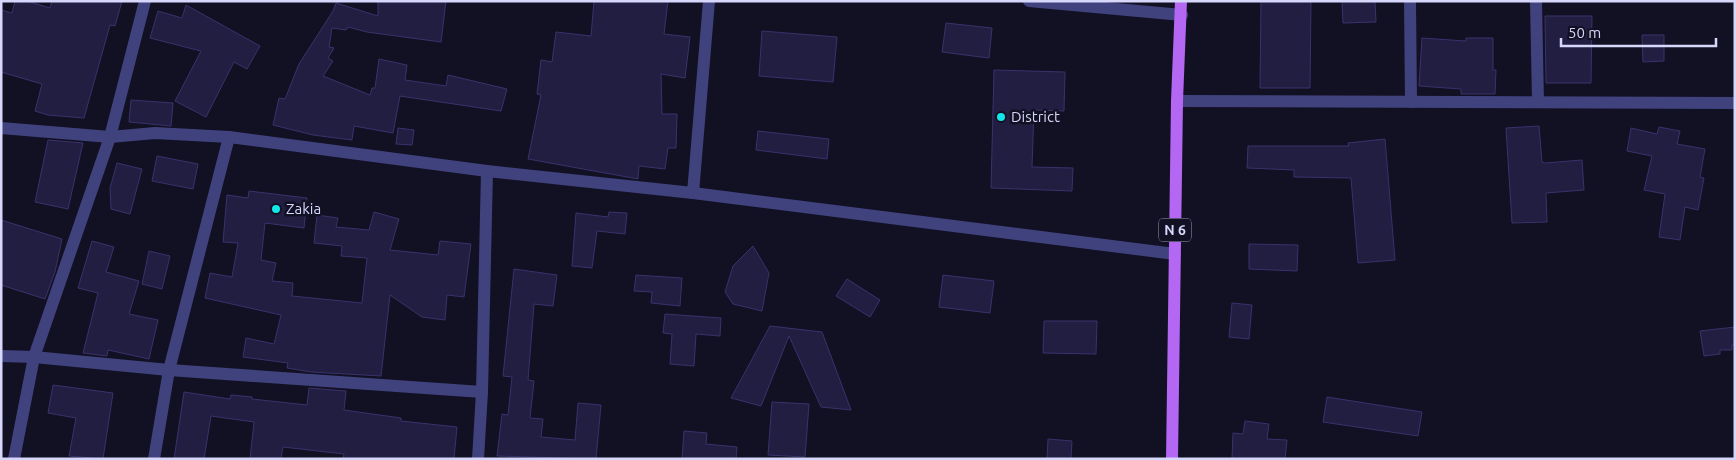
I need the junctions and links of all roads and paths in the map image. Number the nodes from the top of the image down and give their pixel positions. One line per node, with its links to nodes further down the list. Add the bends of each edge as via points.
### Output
1 (145, 1): 14 (street)
2 (709, 1): 16 (street)
3 (1029, 1): 7 (street)
4 (1181, 1): 7 (main road, N 6)
5 (1410, 1): 9 (street)
6 (1536, 1): 10 (street)
7 (1182, 15): 8 (main road, N 6)
8 (1176, 101): 9 (street); 17 (main road, N 6)
9 (1411, 102): 10 (street)
10 (1538, 102): 11 (street)
11 (1735, 103)
12 (1, 128): 14 (street)
13 (229, 137): 14 (street, via 155,133); 15 (street); 20 (street)
14 (110, 138): 19 (street)
15 (487, 171): 16 (street); 21 (street)
16 (693, 193): 17 (street)
17 (1175, 254): 25 (main road, N 6)
18 (1, 356): 19 (street)
19 (34, 357): 20 (street); 22 (street)
20 (169, 370): 21 (street); 23 (street)
21 (482, 392): 24 (street)
22 (14, 459)
23 (154, 459)
24 (478, 459)
25 (1172, 459)

